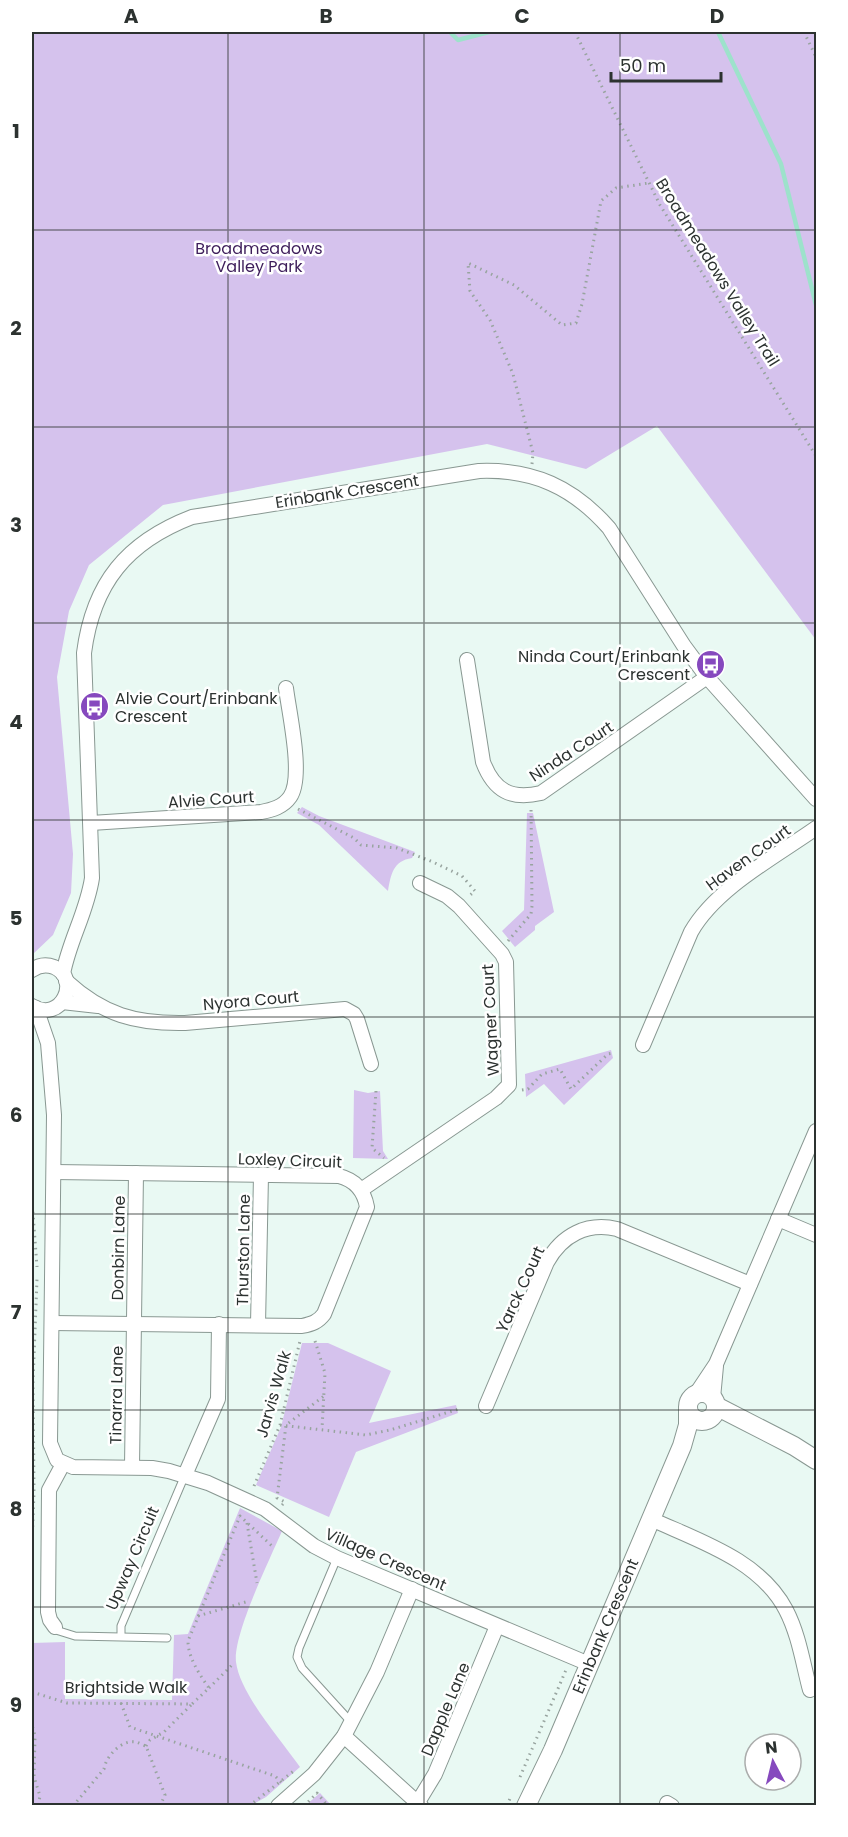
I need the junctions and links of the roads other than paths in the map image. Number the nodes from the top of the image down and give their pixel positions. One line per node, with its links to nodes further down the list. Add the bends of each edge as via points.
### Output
1 (467, 660): 2 (street, Ninda Court, via 487,774 505,792 530,796 553,786)
2 (707, 677): 4 (street, Erinbank Crescent); 5 (street, Erinbank Crescent, via 595,512 558,486 530,475 479,471 212,512 173,524 143,542 110,576 93,609 84,653)
3 (286, 687): 5 (street, Alvie Court, via 297,767 294,787 285,802 261,812)
4 (816, 799)
5 (92, 823): 8 (street, Erinbank Crescent, via 92,878)
6 (816, 828): 15 (street, Haven Court, via 723,894 699,918)
7 (420, 883): 21 (street, Wagner Court, via 459,906 506,962 509,1085 496,1098)
8 (76, 932): 9 (street, Erinbank Crescent, via 57,954); 10 (street, Erinbank Crescent, via 66,958)
9 (38, 967): 10 (street, Nyora Court, via 51,966)
10 (65, 978): 11 (street, Erinbank Crescent, via 66,996); 12 (street, Nyora Court, via 80,994)
11 (59, 1005): 12 (street, Nyora Court); 13 (street, Nyora Court, via 49,1010); 14 (street)
12 (100, 1006): 16 (street, Nyora Court, via 138,1021 160,1023 345,1009 357,1019)
13 (34, 1007): 14 (street)
14 (48, 1043): 18 (street)
15 (643, 1045)
16 (372, 1064)
17 (816, 1131): 22 (street, Erinbank Crescent)
18 (54, 1172): 19 (street, Loxley Circuit); 25 (street)
19 (136, 1173): 20 (street, Loxley Circuit); 26 (street, Donbirn Lane)
20 (261, 1175): 21 (street, Loxley Circuit, via 339,1176); 28 (street, Thurston Lane)
21 (361, 1190): 28 (street, via 366,1214 324,1314 312,1324)
22 (778, 1219): 23 (street); 24 (street, Erinbank Crescent)
23 (816, 1235)
24 (750, 1284): 29 (street, Yarck Court, via 617,1229 596,1227 573,1234 557,1246 547,1262); 30 (street, Erinbank Crescent, via 716,1364)
25 (52, 1323): 26 (street); 32 (street, via 50,1443 52,1452)
26 (133, 1323): 27 (street); 33 (street, Tinarra Lane)
27 (219, 1324): 28 (street); 34 (street, via 218,1399)
28 (258, 1325)
29 (486, 1406)
30 (704, 1408): 31 (street, via 762,1430); 35 (street, Erinbank Crescent, via 687,1425)
31 (816, 1460)
32 (63, 1464): 33 (street, Village Crescent); 39 (street, Upway Circuit, via 52,1483 48,1508 48,1612)
33 (132, 1467): 34 (street, Village Crescent)
34 (185, 1475): 36 (street, Village Crescent, via 249,1501); 40 (lane, Upway Circuit)
35 (651, 1519): 42 (street, Erinbank Crescent); 43 (street, via 730,1555 763,1580 786,1610)
36 (337, 1558): 37 (street, Village Crescent); 44 (lane, via 297,1658)
37 (412, 1589): 38 (street, Village Crescent); 44 (street)
38 (497, 1626): 42 (street, Village Crescent); 47 (street, Dapple Lane)
39 (55, 1628): 40 (lane, Upway Circuit, via 75,1636)
40 (120, 1636): 41 (lane)
41 (167, 1638)
42 (581, 1661): 46 (street, Erinbank Crescent, via 553,1750)
43 (810, 1690)
44 (352, 1723): 45 (street)
45 (345, 1736): 47 (street, Dapple Lane); 48 (street, via 314,1774)
46 (523, 1803)
47 (419, 1804)
48 (278, 1806)

